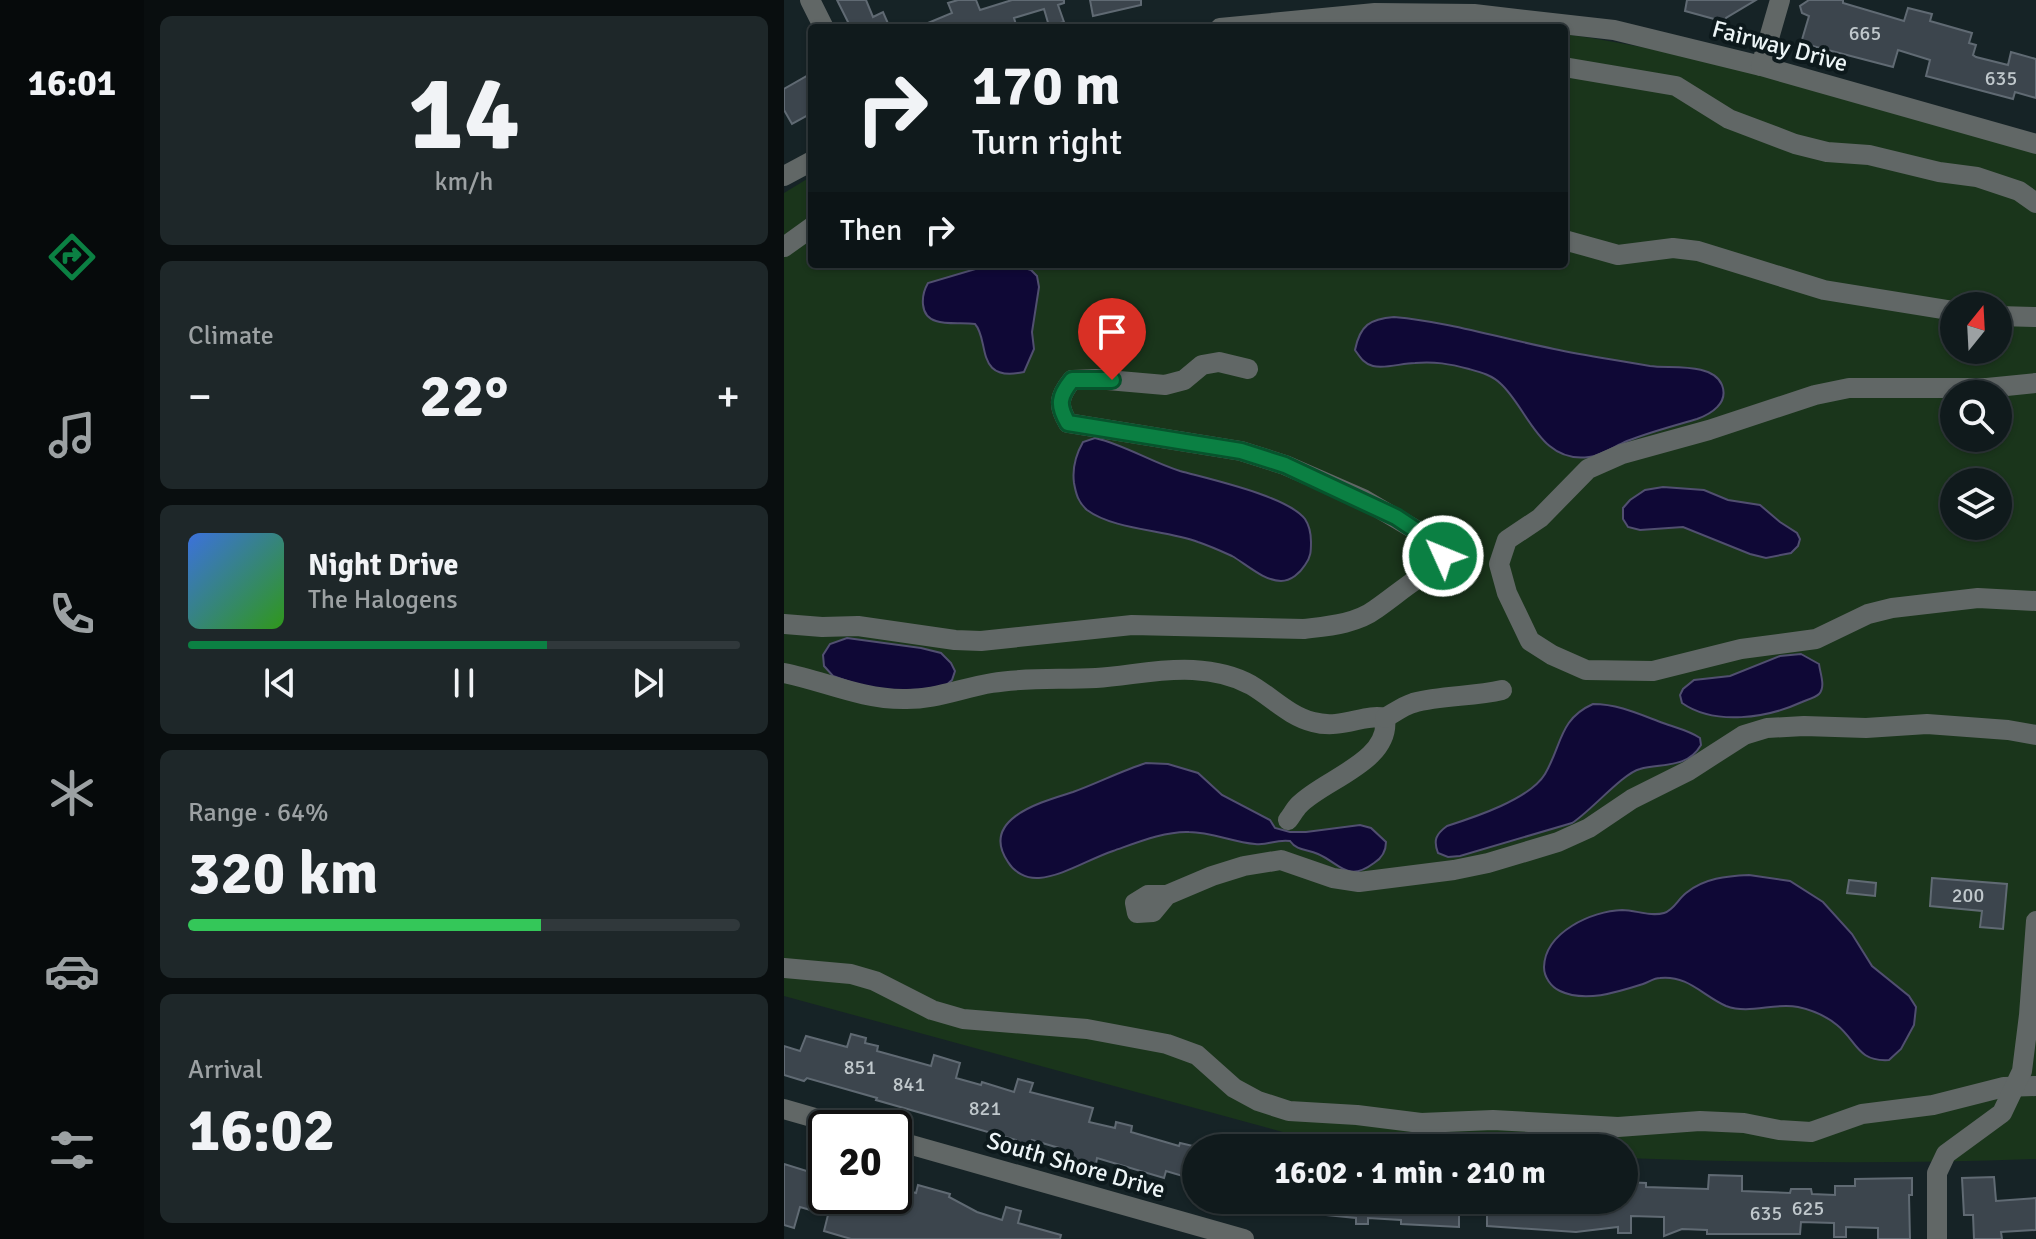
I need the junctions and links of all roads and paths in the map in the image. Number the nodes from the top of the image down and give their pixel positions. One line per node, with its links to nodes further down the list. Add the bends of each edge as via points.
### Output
1 (810, 0): 3 (street)
2 (1780, 0): 7 (street)
3 (822, 24)
4 (1261, 24): 5 (street, Fairway Drive, via 1375,13 1474,14)
5 (1562, 24)
6 (1568, 25): 7 (street, Fairway Drive, via 1614,30)
7 (1761, 66): 9 (street, Fairway Drive)
8 (1568, 68): 12 (street, via 1676,86 1758,132 1827,152 1977,177 2019,191)
9 (2036, 144)
10 (808, 163): 11 (street)
11 (784, 176)
12 (2036, 203)
13 (808, 230): 15 (street)
14 (1568, 241): 16 (street, via 1618,255 1673,248 1698,251 1824,290)
15 (784, 247)
16 (1940, 309)
17 (2012, 316): 18 (street)
18 (2036, 317)
19 (1248, 369): 22 (street, via 1219,362 1202,365 1184,380 1165,385 1072,380 1060,394 1060,410 1068,423 1241,451 1285,465 1363,499 1421,533 1438,545 1443,556 1439,567 1416,577 1375,611 1304,629 1132,625 981,641 858,626)
20 (2036, 383): 21 (street, via 1849,388 1622,454 1588,469 1540,518 1507,540 1499,564 1530,641 1586,670 1653,671 1741,649 1816,639 1892,608 1978,598)
21 (2036, 601)
22 (784, 624)
23 (784, 673): 25 (street, via 868,696 930,699 1021,679 1195,670 1226,674 1296,717 1316,723 1338,726 1376,715)
24 (1502, 690): 25 (street, via 1410,704)
25 (1385, 718): 27 (street, via 1378,745 1361,763 1299,805)
26 (2036, 735): 28 (street, via 1927,724 1767,728 1744,735 1589,828 1488,863 1359,882 1281,860 1278,853)
27 (1288, 820)
28 (1167, 895)
29 (2036, 921): 32 (street, via 2022,1071)
30 (784, 968): 32 (street, via 851,974 963,1019 1087,1029 1167,1044 1197,1055 1234,1088 1289,1111 1421,1123 1493,1120 1618,1127 1700,1121 1811,1132 1862,1114)
31 (2036, 1086): 32 (street)
32 (2015, 1088): 37 (street, via 2002,1113 1946,1154 1937,1173)
33 (784, 1109): 34 (street)
34 (808, 1116)
35 (912, 1145): 36 (street, South Shore Drive)
36 (1244, 1239)
37 (1937, 1239)

